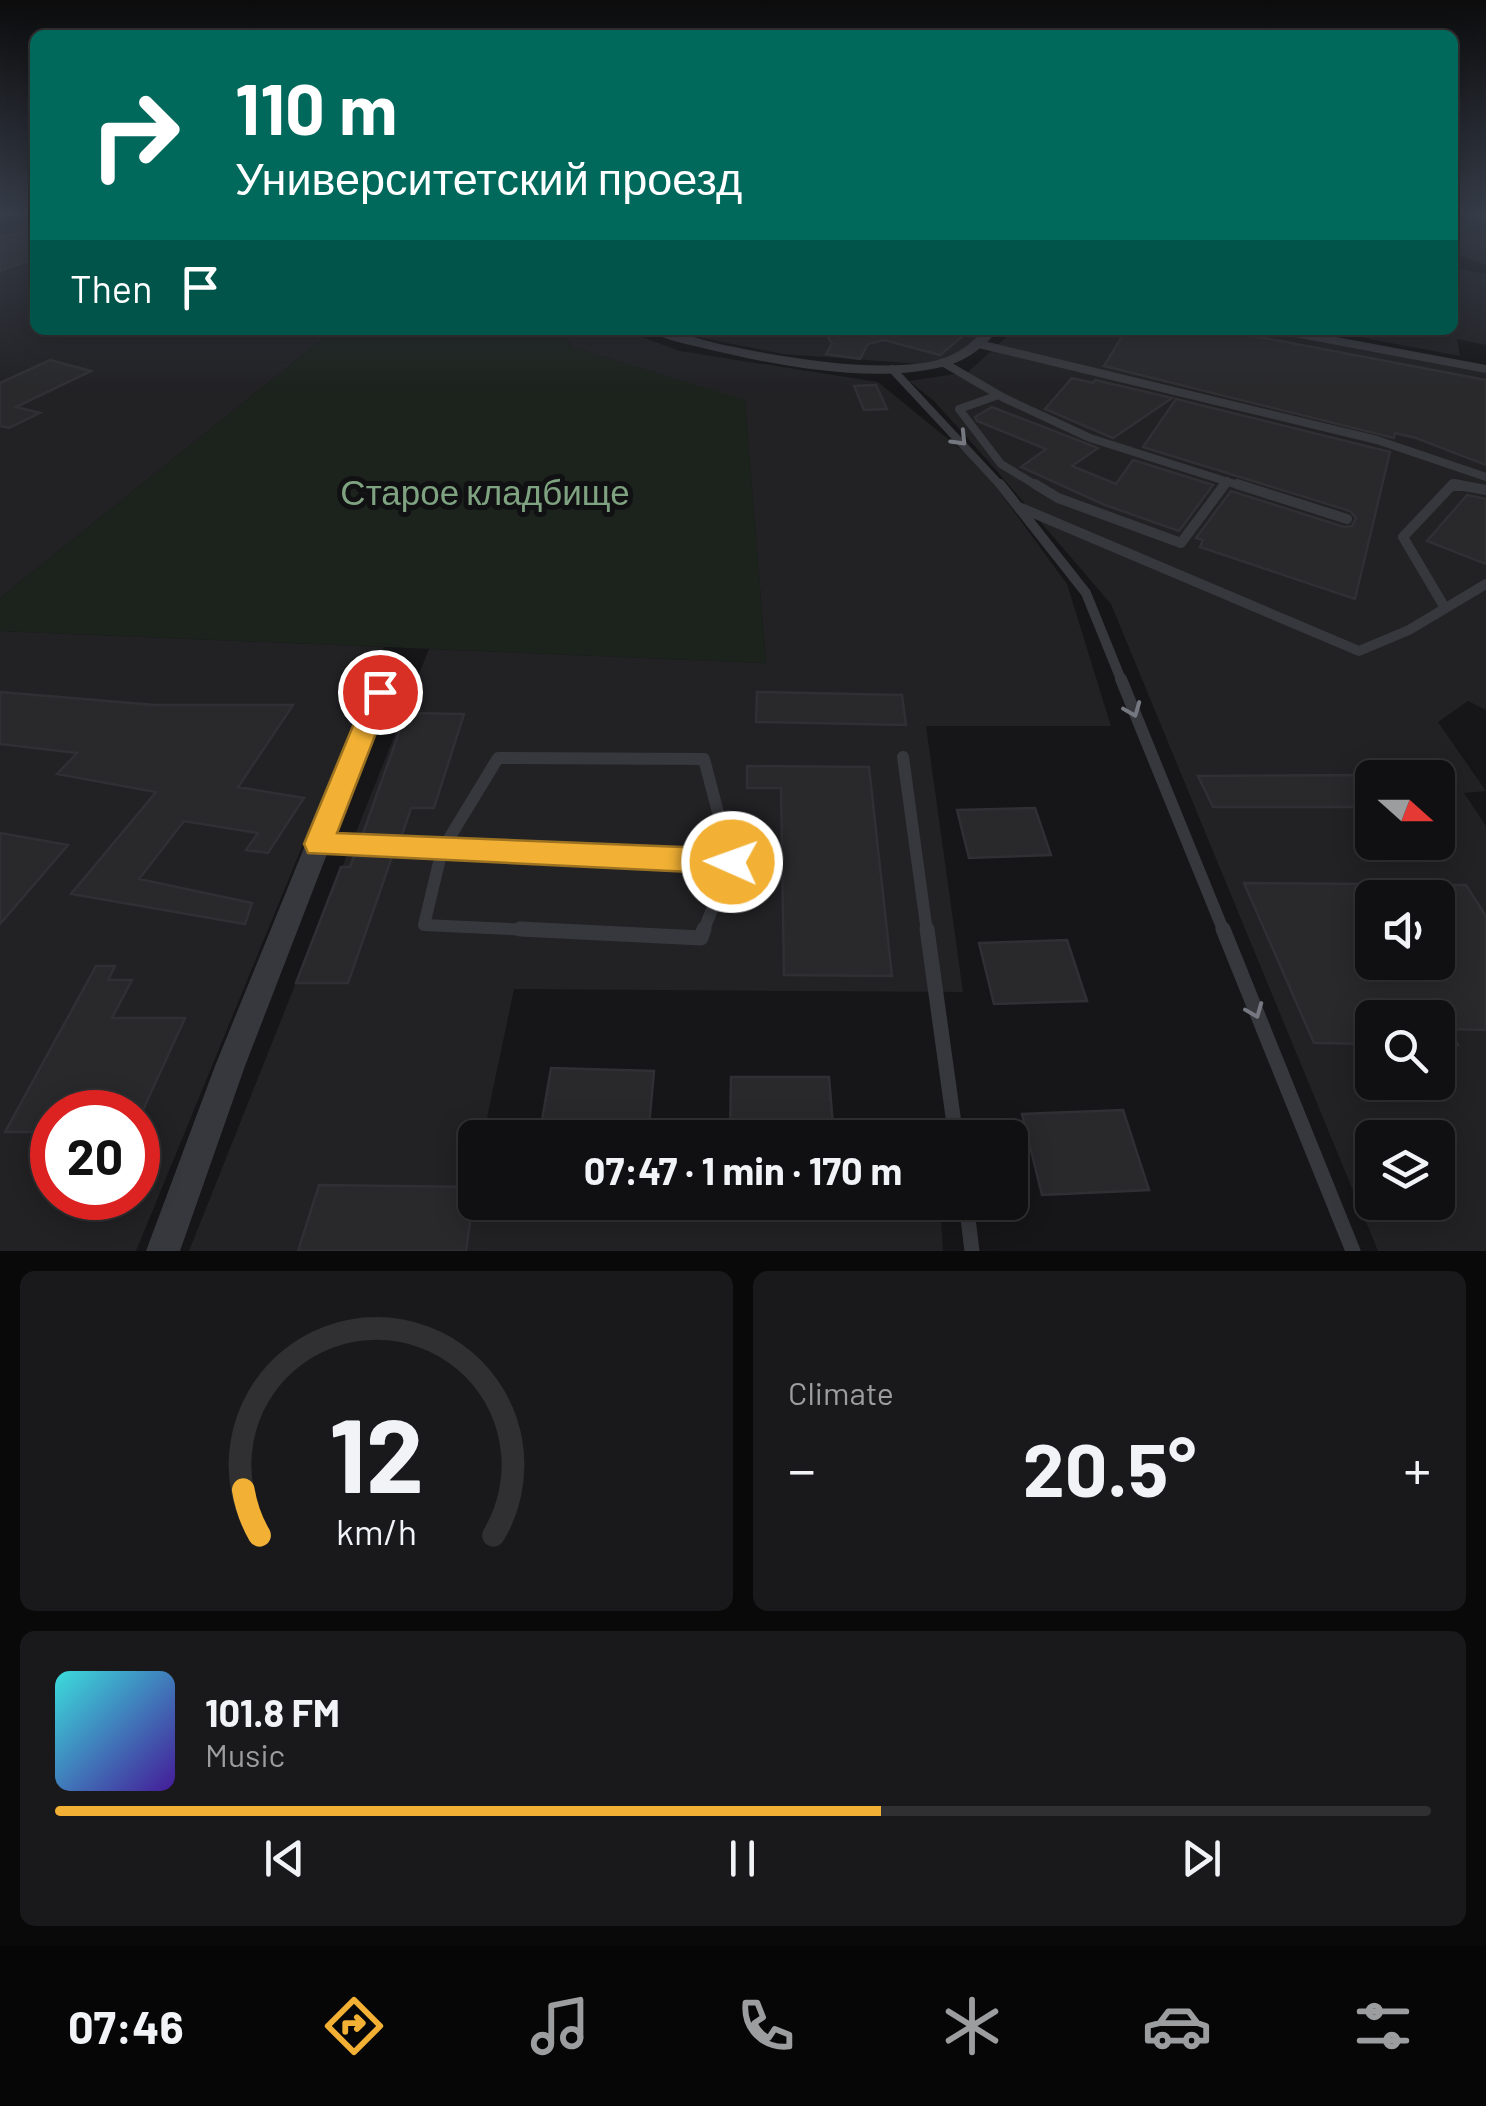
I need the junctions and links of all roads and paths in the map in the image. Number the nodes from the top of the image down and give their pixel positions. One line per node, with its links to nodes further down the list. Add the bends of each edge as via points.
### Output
1 (670, 335): 6 (street)
2 (987, 335): 4 (street)
3 (1305, 335): 7 (street)
4 (979, 344): 5 (street); 9 (lane, via 1378,440)
5 (944, 362): 6 (street); 8 (lane)
6 (892, 369): 12 (lane, one-way to 12)
7 (1486, 369)
8 (998, 394): 10 (lane, via 1090,438); 10 (lane, via 959,408 1002,464 1058,498 1181,543)
9 (1486, 477)
10 (1227, 481): 13 (lane)
11 (1486, 490): 15 (lane, via 1454,484 1403,537)
12 (1018, 507): 15 (lane, via 1359,651); 25 (lane, one-way to 25, via 1086,593)
13 (1347, 519)
14 (1486, 584): 15 (lane)
15 (1445, 608)
16 (380, 692): 18 (street)
17 (902, 758): 21 (lane)
18 (318, 844): 19 (lane); 23 (street)
19 (442, 850): 20 (lane); 20 (lane, via 498,758 704,759); 20 (lane, via 424,925 701,938)
20 (732, 862)
21 (953, 1120)
22 (968, 1220): 24 (lane)
23 (163, 1251)
24 (972, 1251)
25 (1353, 1251)

